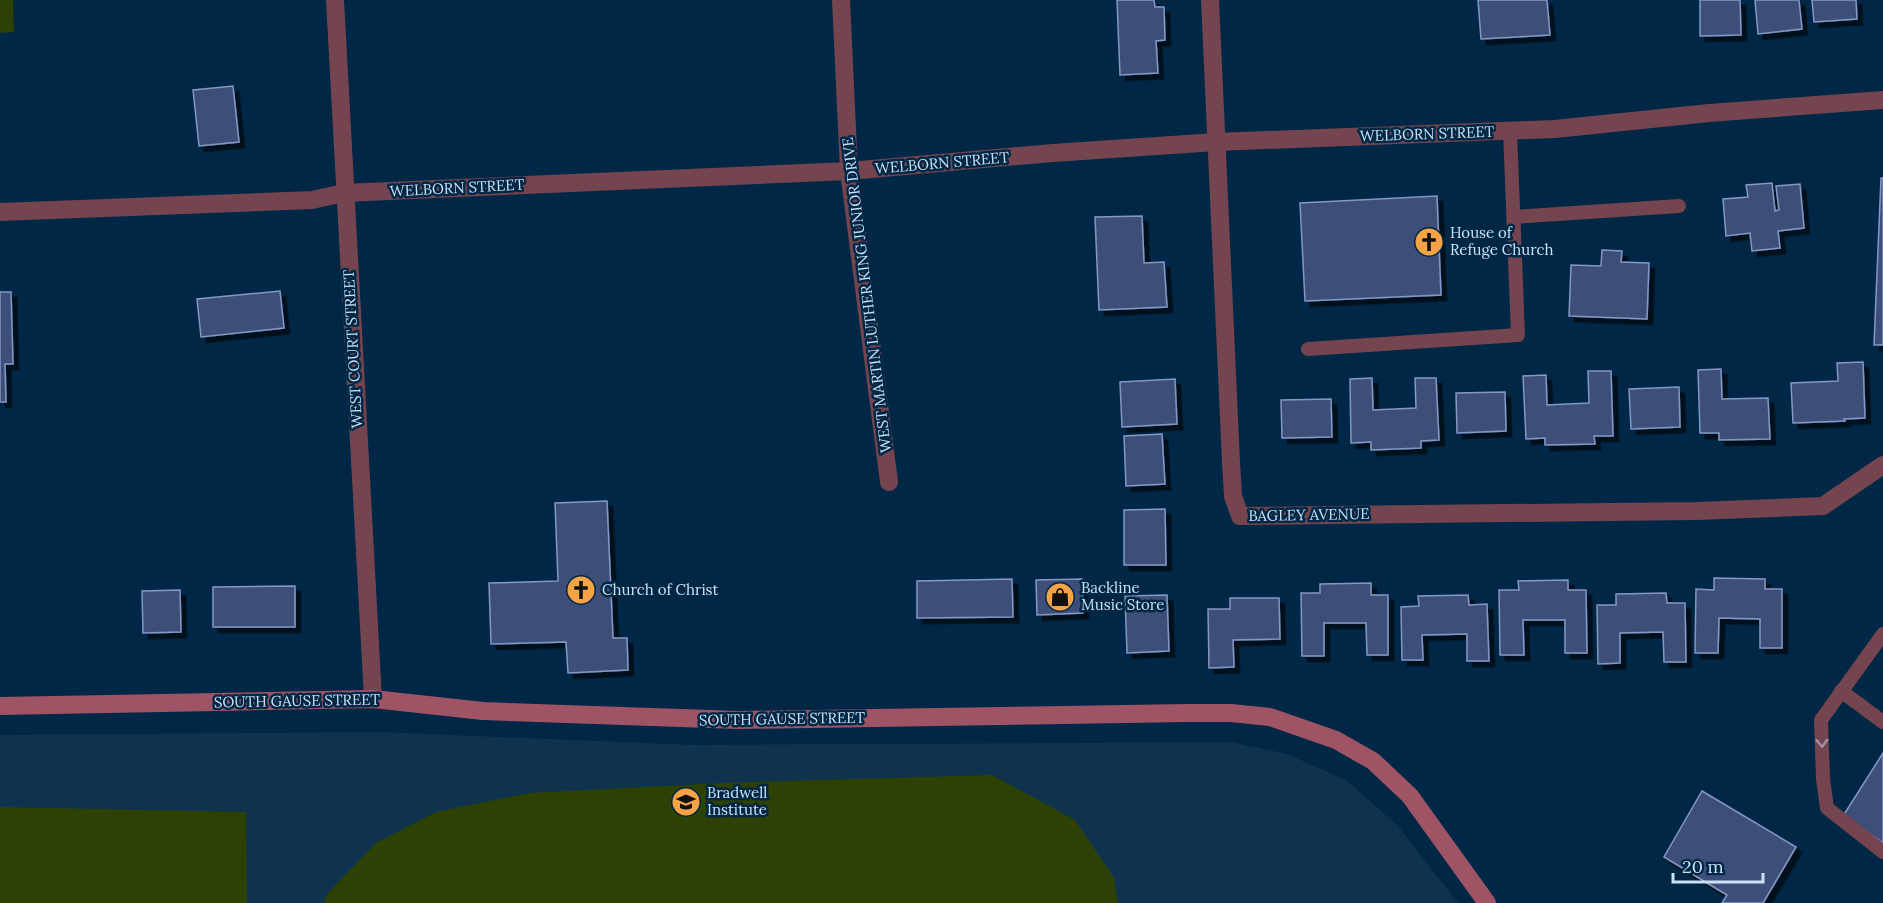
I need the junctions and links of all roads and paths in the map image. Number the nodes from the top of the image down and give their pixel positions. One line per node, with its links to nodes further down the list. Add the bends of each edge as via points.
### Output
1 (335, 0): 8 (street, WEST COURT STREET)
2 (841, 0): 7 (street, WEST MARTIN LUTHER KING JUNIOR DRIVE)
3 (1210, 0): 6 (street, BAGLEY AVENUE)
4 (1883, 100): 5 (street, WELBORN STREET)
5 (1510, 131): 6 (street, WELBORN STREET); 11 (lane)
6 (1216, 142): 7 (street, WELBORN STREET); 13 (street, BAGLEY AVENUE, via 1233,496 1240,516 1823,506)
7 (849, 171): 8 (street, WELBORN STREET); 14 (street, WEST MARTIN LUTHER KING JUNIOR DRIVE)
8 (344, 193): 10 (street, WELBORN STREET, via 312,200); 17 (street, WEST COURT STREET)
9 (1679, 206): 11 (lane)
10 (0, 212)
11 (1514, 217): 12 (lane, via 1518,335)
12 (1308, 349)
13 (1883, 465)
14 (889, 482)
15 (1883, 634): 16 (lane)
16 (1841, 691): 19 (lane); 20 (lane, one-way to 20, via 1821,720 1827,807)
17 (373, 699): 18 (street, SOUTH GAUSE STREET); 21 (street, SOUTH GAUSE STREET, via 483,711 692,720 1188,713 1270,717 1336,740 1373,761 1410,796)
18 (0, 706)
19 (1883, 722)
20 (1883, 852)
21 (1488, 903)

